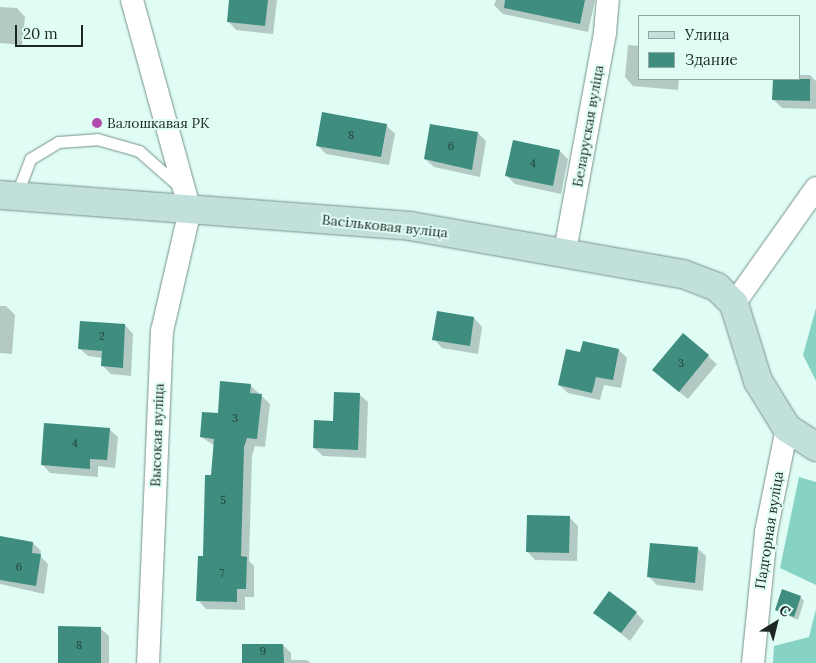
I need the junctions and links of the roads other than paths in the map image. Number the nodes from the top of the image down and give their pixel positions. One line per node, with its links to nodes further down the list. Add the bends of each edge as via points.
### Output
1 (132, 0): 5 (street)
2 (608, 0): 6 (street, Беларуская вуліца)
3 (816, 188): 7 (street)
4 (8, 196): 5 (street, Васільковая вуліца); 5 (lane, via 30,159 58,142 97,139 139,151)
5 (187, 201): 6 (street, Васільковая вуліца, via 410,226); 10 (street, Высокая вуліца, via 162,331)
6 (565, 251): 7 (street, Васільковая вуліца, via 683,274 717,287)
7 (738, 316): 8 (street, via 758,381)
8 (787, 428): 9 (street); 11 (street, Падгорная вуліца, via 766,532)
9 (816, 447)
10 (148, 663)
11 (753, 663)

